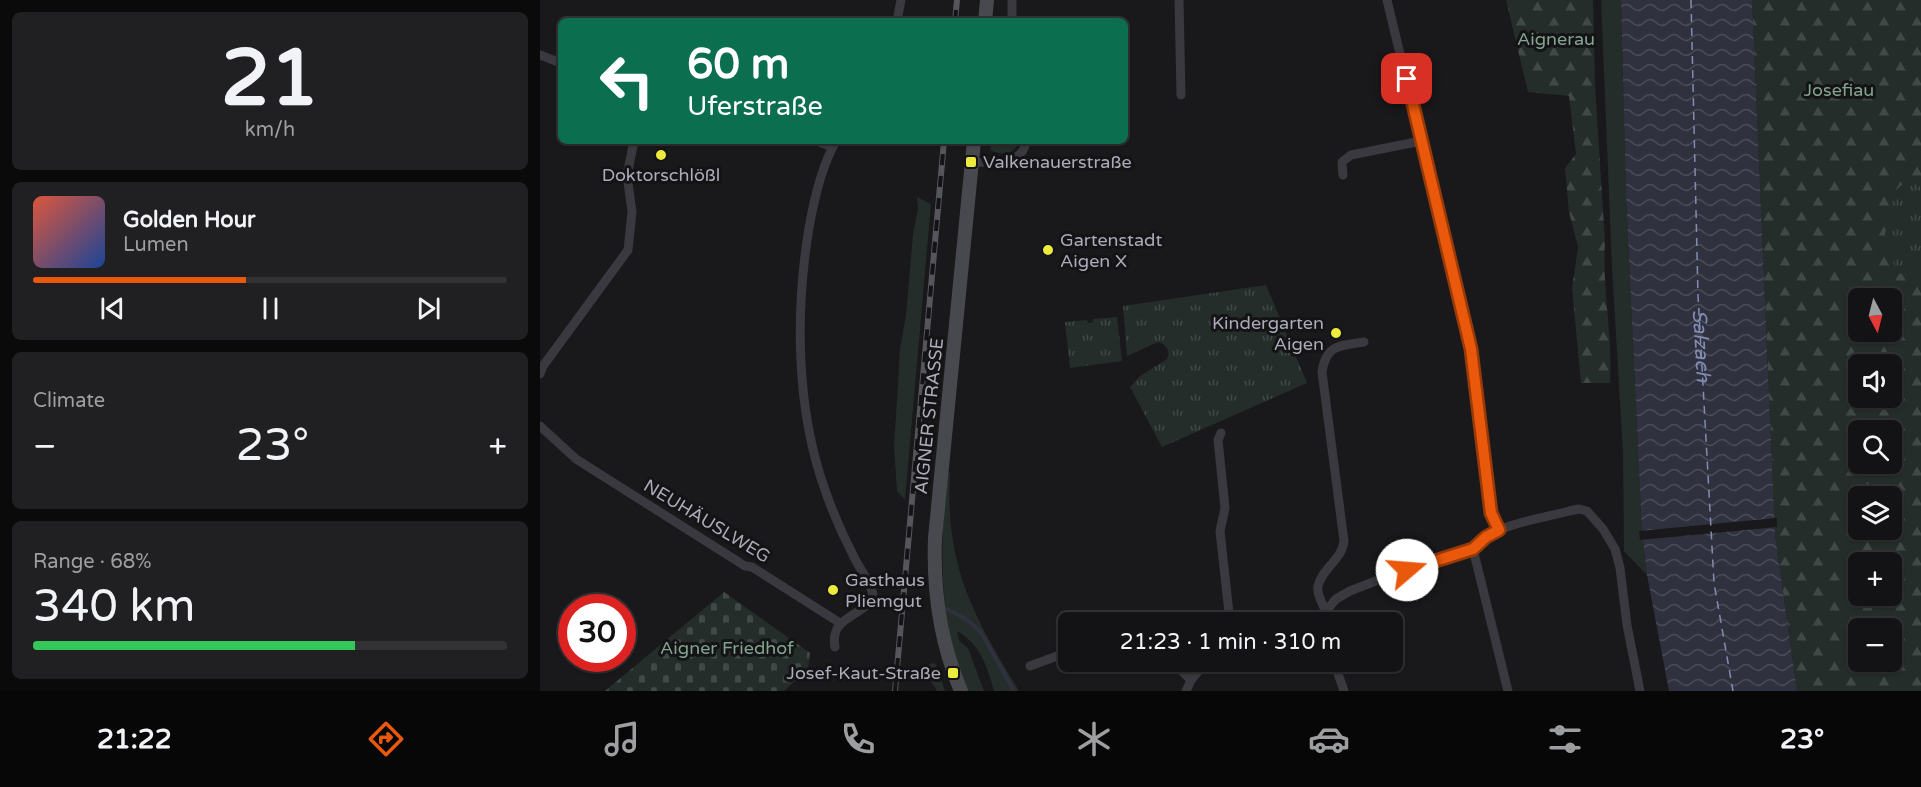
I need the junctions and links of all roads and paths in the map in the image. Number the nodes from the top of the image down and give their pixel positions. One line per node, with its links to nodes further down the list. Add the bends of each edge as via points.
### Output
1 (901, 0): 6 (street)
2 (987, 0): 7 (main road)
3 (1012, 0): 8 (street)
4 (1179, 0): 11 (street)
5 (1387, 0): 12 (street)
6 (898, 18)
7 (986, 18)
8 (1012, 18)
9 (540, 55): 10 (street)
10 (558, 62)
11 (1181, 95)
12 (1421, 141): 18 (street, via 1351,155 1342,162); 23 (street, via 1471,349 1491,513)
13 (633, 144): 20 (street, via 627,175 632,212 628,250)
14 (835, 144): 27 (street, via 813,209 799,326 808,414 824,490 873,591 868,603)
15 (974, 144): 17 (main road, AIGNER STRASSE)
16 (1025, 144): 17 (street, via 1015,159)
17 (971, 162): 35 (main road, AIGNER STRASSE, via 935,538 936,588 946,649)
18 (1343, 175)
19 (1364, 342): 25 (street, via 1335,347 1323,363 1344,541 1341,553 1318,586)
20 (540, 374)
21 (540, 426): 27 (street, NEUHÄUSLWEG, via 576,459)
22 (1221, 433): 26 (street, via 1218,440 1225,511 1220,531)
23 (1499, 530): 24 (street); 39 (street, via 1579,509 1596,519 1616,554)
24 (1473, 549): 25 (street, via 1350,591 1336,598); 38 (street)
25 (1326, 611)
26 (1229, 612)
27 (840, 623): 28 (street, via 834,633)
28 (835, 647)
29 (1058, 656): 30 (street)
30 (1030, 666)
31 (1183, 672): 34 (street)
32 (1198, 672): 34 (street)
33 (1337, 672): 37 (street)
34 (1191, 680): 36 (street)
35 (961, 691)
36 (1186, 691)
37 (1344, 691)
38 (1508, 691)
39 (1640, 691)

